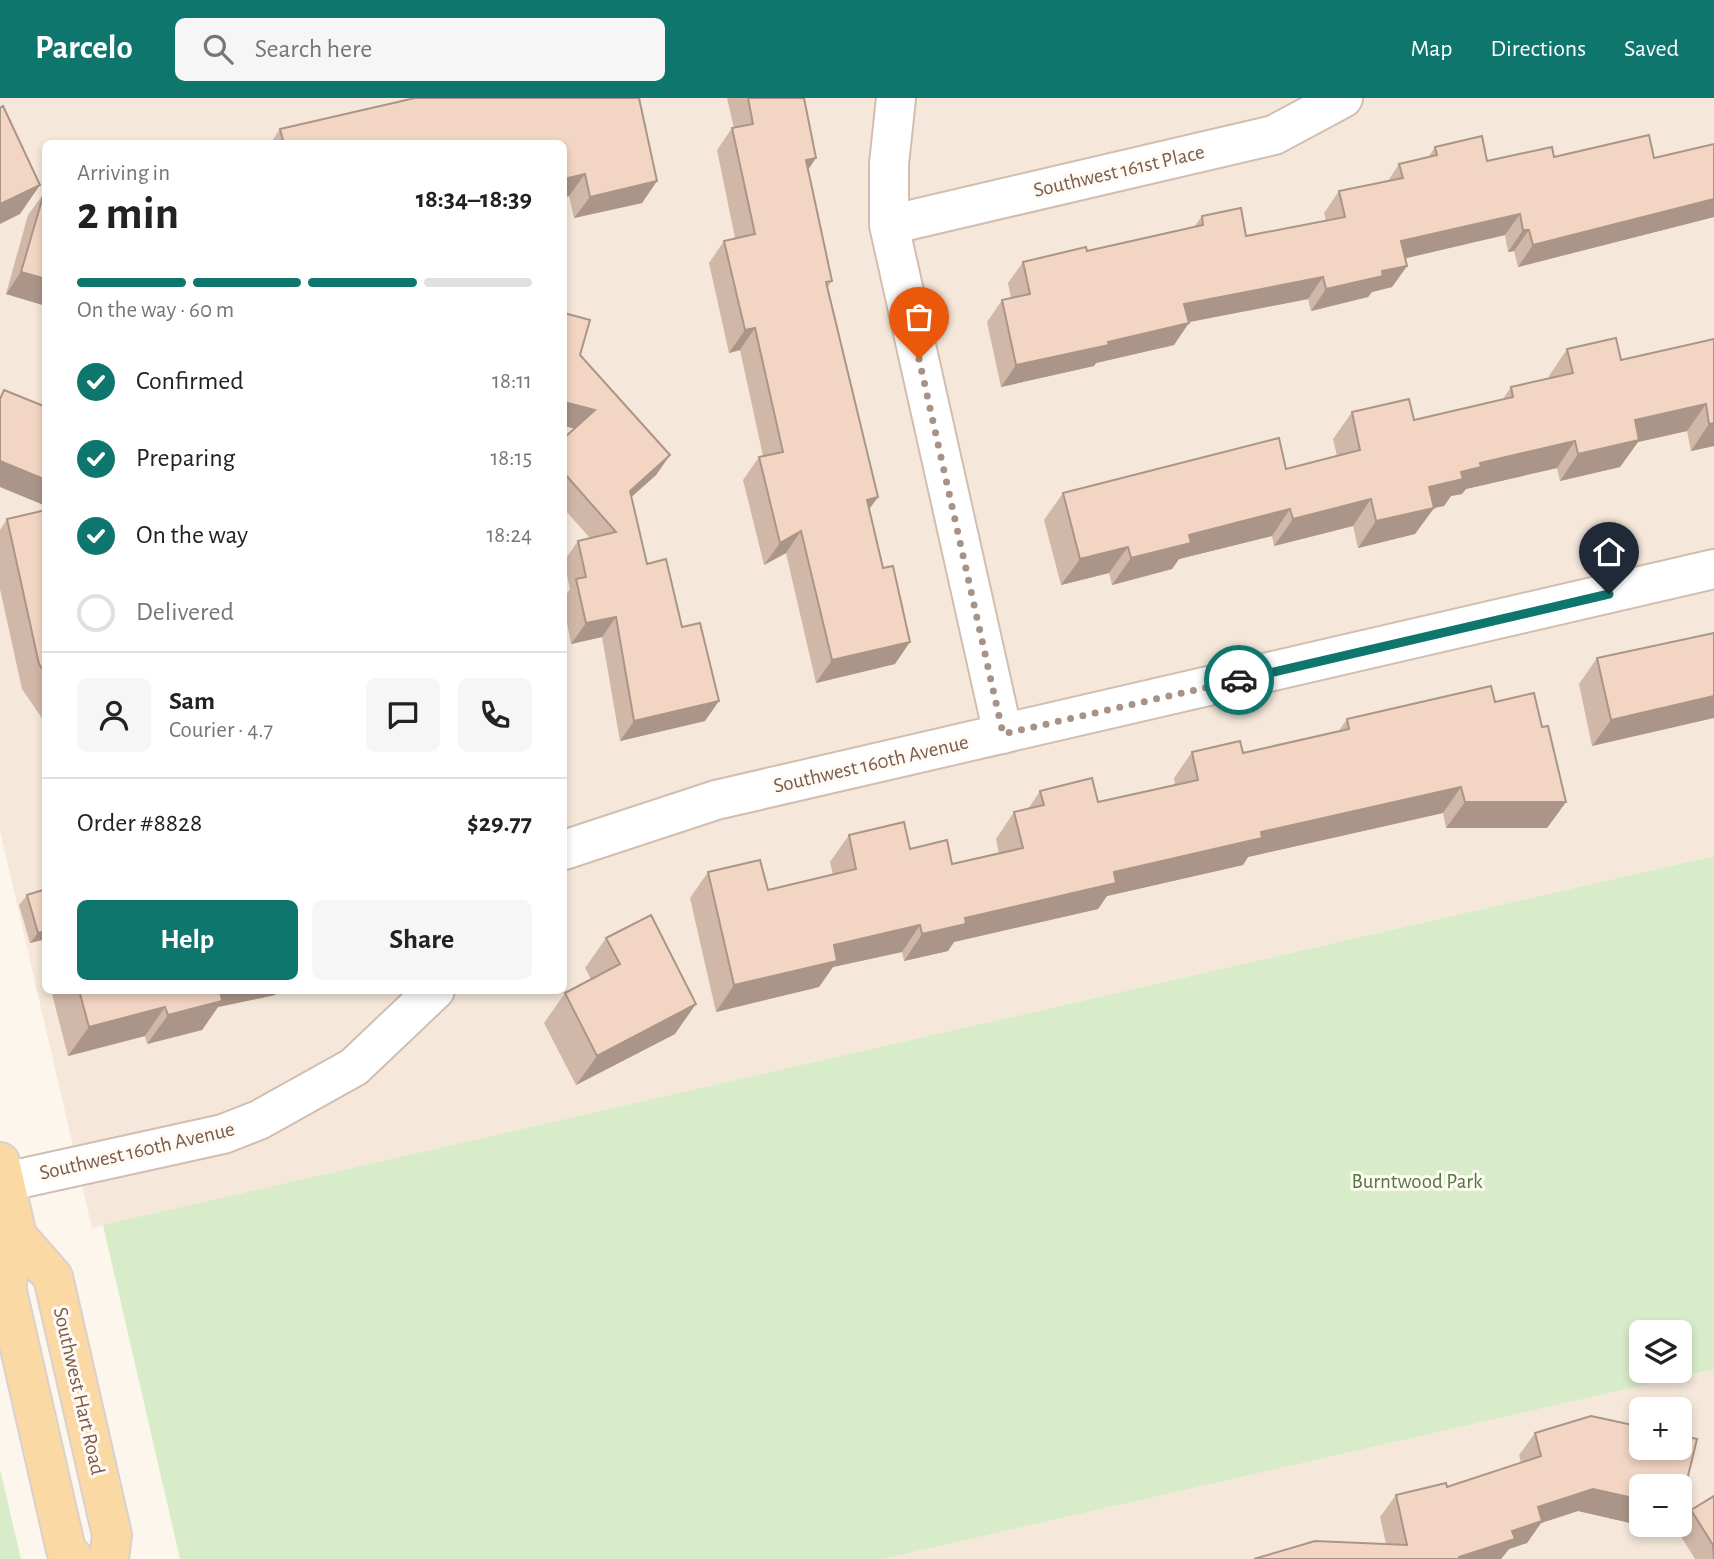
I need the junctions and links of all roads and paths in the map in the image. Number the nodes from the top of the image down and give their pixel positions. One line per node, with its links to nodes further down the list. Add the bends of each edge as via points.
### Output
1 (896, 98): 3 (street)
2 (1343, 98): 3 (street, Southwest 161st Place, via 1274,135)
3 (889, 225): 5 (street)
4 (1714, 569): 5 (street, Southwest 160th Avenue)
5 (1003, 734): 6 (street, Southwest 160th Avenue, via 716,800)
6 (567, 849)
7 (431, 994): 8 (street, Southwest 160th Avenue, via 354,1067 259,1120 223,1134)
8 (2, 1172): 9 (main road, Southwest Hart Road)
9 (17, 1236): 10 (main road, Southwest Hart Road, via 6,1287 66,1550); 11 (main road, Southwest Hart Road, via 53,1277 112,1535)
10 (74, 1559)
11 (109, 1559)

